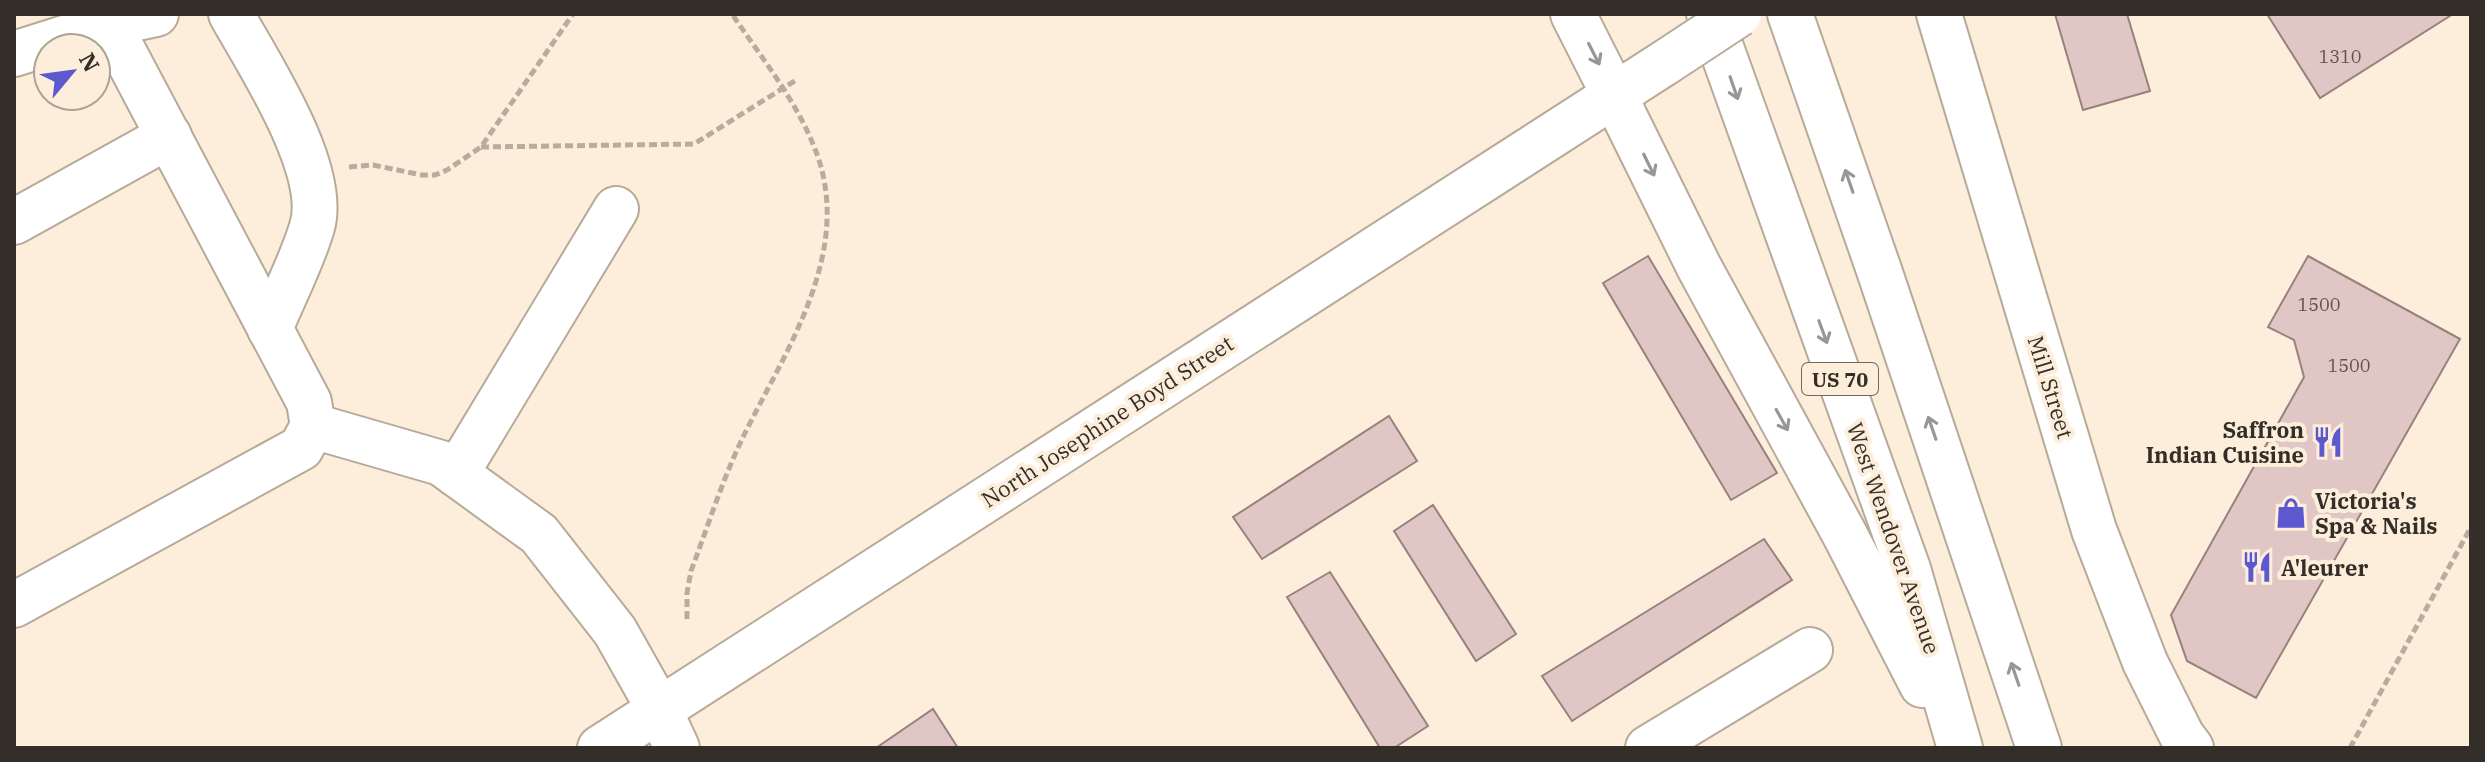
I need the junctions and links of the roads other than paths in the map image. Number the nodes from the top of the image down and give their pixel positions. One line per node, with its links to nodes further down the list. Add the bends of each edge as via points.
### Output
1 (156, 14): 8 (main road)
2 (231, 14): 14 (main road, via 297,135 313,185 313,224)
3 (1573, 14): 10 (main road, one-way to 10)
4 (1709, 14): 23 (main road, West Wendover Avenue / US 70, one-way to 23, via 1908,569)
5 (1739, 14): 10 (main road, North Josephine Boyd Street, bridge)
6 (1790, 14): 24 (main road, US 70, one-way to 6)
7 (1939, 14): 25 (main road, Mill Street, via 2094,530 2145,662)
8 (109, 24): 9 (main road); 11 (main road)
9 (14, 54)
10 (1614, 95): 19 (main road, North Josephine Boyd Street); 23 (main road, one-way to 23, via 1699,267)
11 (169, 136): 13 (main road); 14 (main road)
12 (616, 209): 16 (main road)
13 (14, 222)
14 (270, 329): 15 (main road, via 309,402)
15 (313, 426): 16 (main road, via 441,463); 17 (main road, via 301,448)
16 (456, 474): 19 (main road, via 539,534 615,631)
17 (14, 605)
18 (1810, 650): 22 (main road)
19 (659, 709): 20 (main road, North Josephine Boyd Street); 21 (main road)
20 (600, 748)
21 (677, 748)
22 (1648, 748)
23 (1958, 748)
24 (2039, 748)
25 (2191, 748)

